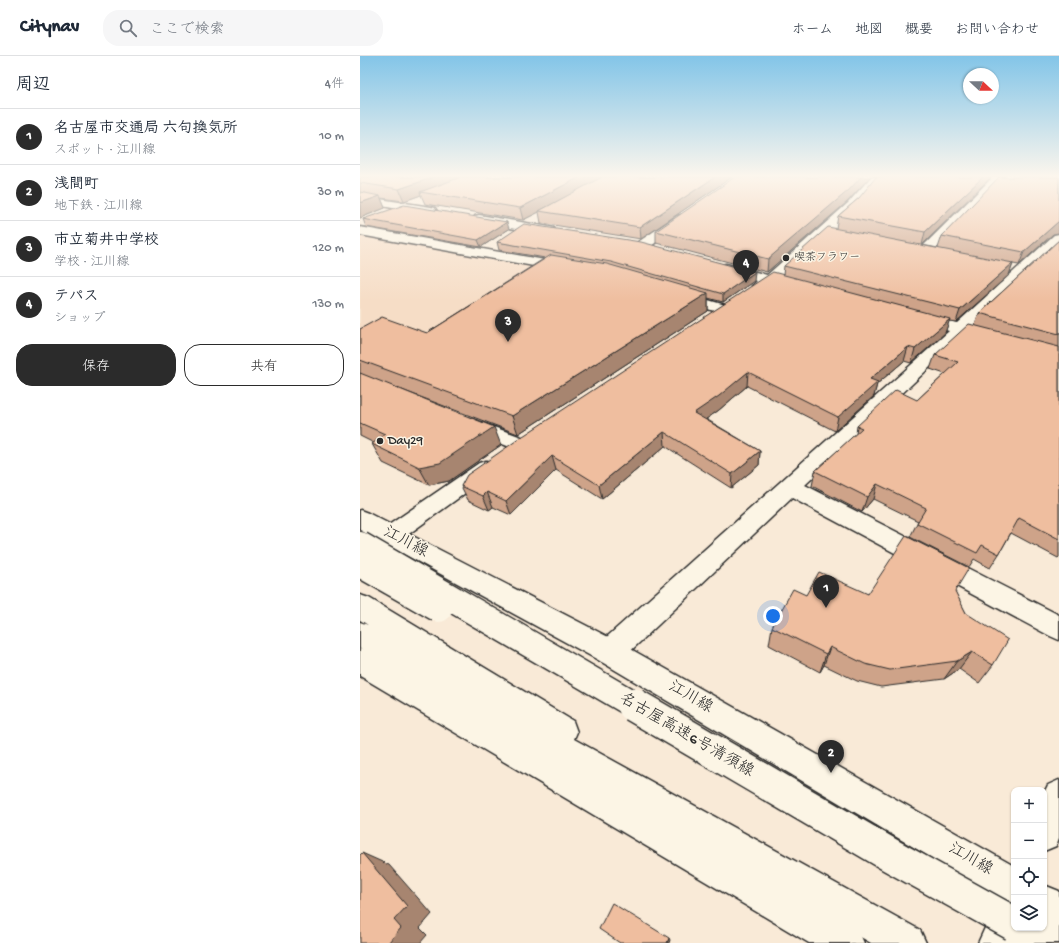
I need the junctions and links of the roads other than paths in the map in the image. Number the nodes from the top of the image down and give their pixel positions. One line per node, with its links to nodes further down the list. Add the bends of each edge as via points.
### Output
1 (476, 218): 7 (main road)
2 (538, 218): 7 (main road)
3 (681, 218): 13 (main road)
4 (842, 218): 21 (main road, via 831,233)
5 (958, 218): 16 (main road)
6 (362, 224): 17 (main road)
7 (522, 227): 8 (main road); 9 (main road)
8 (560, 232)
9 (509, 235)
10 (1059, 238): 27 (main road, via 1015,270)
11 (628, 243): 13 (main road)
12 (496, 244): 17 (main road)
13 (643, 245): 14 (main road)
14 (658, 249)
15 (909, 249): 16 (main road)
16 (925, 252): 18 (main road)
17 (483, 253): 20 (main road)
18 (940, 255)
19 (710, 263): 21 (main road)
20 (582, 270)
21 (769, 280): 22 (main road); 24 (main road)
22 (807, 289)
23 (664, 291): 24 (main road)
24 (735, 302): 26 (main road)
25 (907, 315): 27 (main road)
26 (705, 322)
27 (960, 329): 28 (main road); 30 (main road)
28 (1006, 342)
29 (455, 418): 32 (main road, via 516,447)
30 (790, 487): 37 (main road); 39 (main road)
31 (360, 519): 32 (main road, 江川線)
32 (391, 535): 34 (main road); 39 (main road, 江川線)
33 (360, 546): 43 (main road, 名古屋高速6号清須線, bridge)
34 (360, 550)
35 (360, 564): 43 (main road, bridge, via 560,678)
36 (360, 606): 47 (main road)
37 (1059, 628)
38 (360, 634): 47 (main road)
39 (610, 652): 44 (main road, 江川線)
40 (360, 661): 51 (main road)
41 (1059, 796): 42 (main road)
42 (1047, 826)
43 (892, 856): 49 (main road, 名古屋高速6号清須線, bridge)
44 (1011, 884)
45 (1047, 905): 46 (main road)
46 (1059, 911)
47 (856, 913): 52 (main road)
48 (1011, 913): 53 (main road)
49 (1011, 922)
50 (1027, 931): 54 (main road)
51 (845, 943)
52 (907, 943)
53 (997, 943)
54 (1049, 943)

